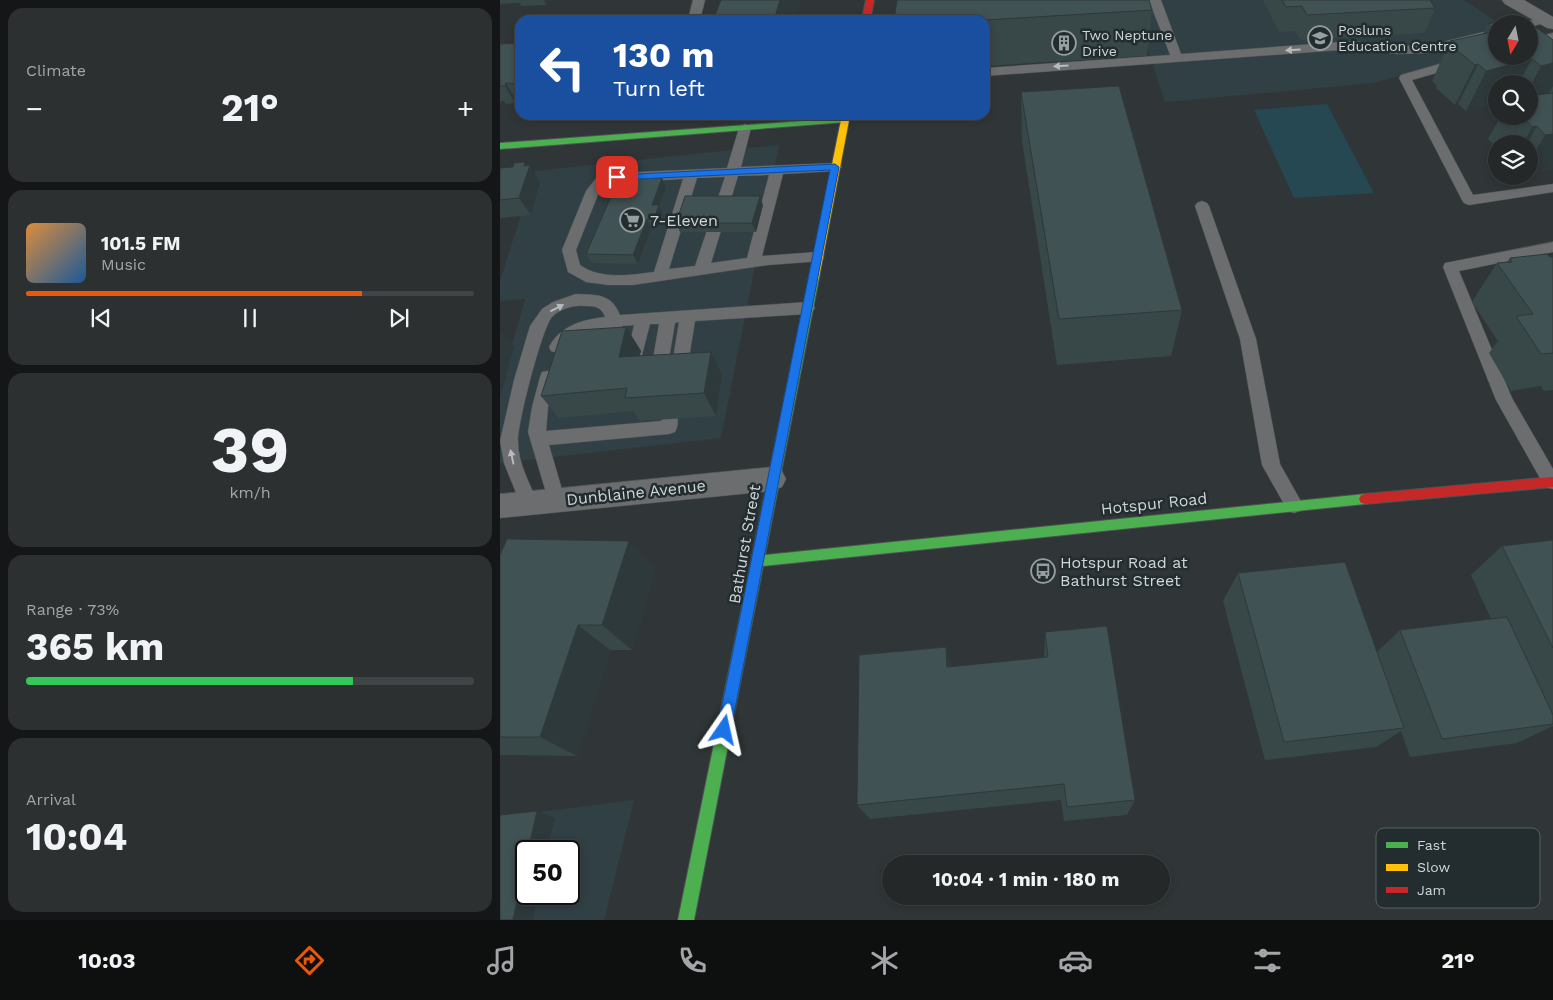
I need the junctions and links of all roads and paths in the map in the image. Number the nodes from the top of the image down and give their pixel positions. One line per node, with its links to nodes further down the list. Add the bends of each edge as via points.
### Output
1 (700, 0): 6 (lane)
2 (870, 0): 7 (street)
3 (1155, 0): 8 (lane)
4 (1511, 0): 9 (street)
5 (1146, 13): 8 (lane)
6 (696, 15)
7 (867, 15)
8 (1162, 17): 14 (lane)
9 (1542, 22)
10 (1488, 34): 14 (lane, one-way to 14, via 1430,49 1398,50 1354,45)
11 (1553, 36): 12 (lane)
12 (1538, 40)
13 (1488, 54): 24 (lane, via 1405,78 1469,200)
14 (1177, 58): 15 (lane, one-way to 15)
15 (990, 72)
16 (825, 120): 18 (street)
17 (845, 120): 20 (street, Bathurst Street)
18 (745, 128): 19 (street); 22 (lane)
19 (500, 146)
20 (835, 167): 21 (lane); 27 (street, Bathurst Street)
21 (777, 170): 22 (lane); 28 (lane)
22 (733, 172): 23 (lane); 29 (lane)
23 (691, 174): 30 (lane); 30 (lane, via 602,180 593,191 569,250 573,268 586,277 633,280)
24 (1553, 188)
25 (1202, 206): 52 (lane, via 1248,339 1271,465)
26 (1553, 247): 49 (lane, via 1450,267 1504,400)
27 (817, 257): 28 (lane); 31 (street, Bathurst Street)
28 (753, 263): 29 (lane)
29 (701, 270): 30 (lane)
30 (660, 276)
31 (806, 308): 32 (lane); 48 (street, Bathurst Street)
32 (688, 316): 33 (lane); 39 (lane)
33 (668, 318): 34 (lane); 38 (lane)
34 (643, 320): 35 (lane); 37 (lane)
35 (615, 321): 36 (lane); 47 (lane, via 596,331 584,326 566,333 557,346 540,407); 51 (lane, one-way to 35, via 513,463 508,440 538,326 553,310 576,300 599,302 610,307)
36 (611, 345)
37 (636, 351)
38 (658, 378)
39 (678, 378)
40 (622, 412): 44 (lane)
41 (599, 414): 45 (lane)
42 (575, 417): 46 (lane)
43 (670, 419): 44 (lane, via 669,426 648,425)
44 (618, 431): 45 (lane)
45 (594, 434): 46 (lane)
46 (569, 436): 47 (lane)
47 (539, 439): 50 (lane)
48 (772, 479): 50 (street, Dunblaine Avenue); 54 (street, Bathurst Street)
49 (1552, 482): 52 (street, Hotspur Road)
50 (556, 500): 51 (street, Dunblaine Avenue)
51 (529, 503): 53 (street, Dunblaine Avenue)
52 (1294, 505): 54 (street, Hotspur Road)
53 (500, 506)
54 (758, 561): 55 (street, Bathurst Street)
55 (686, 920)

